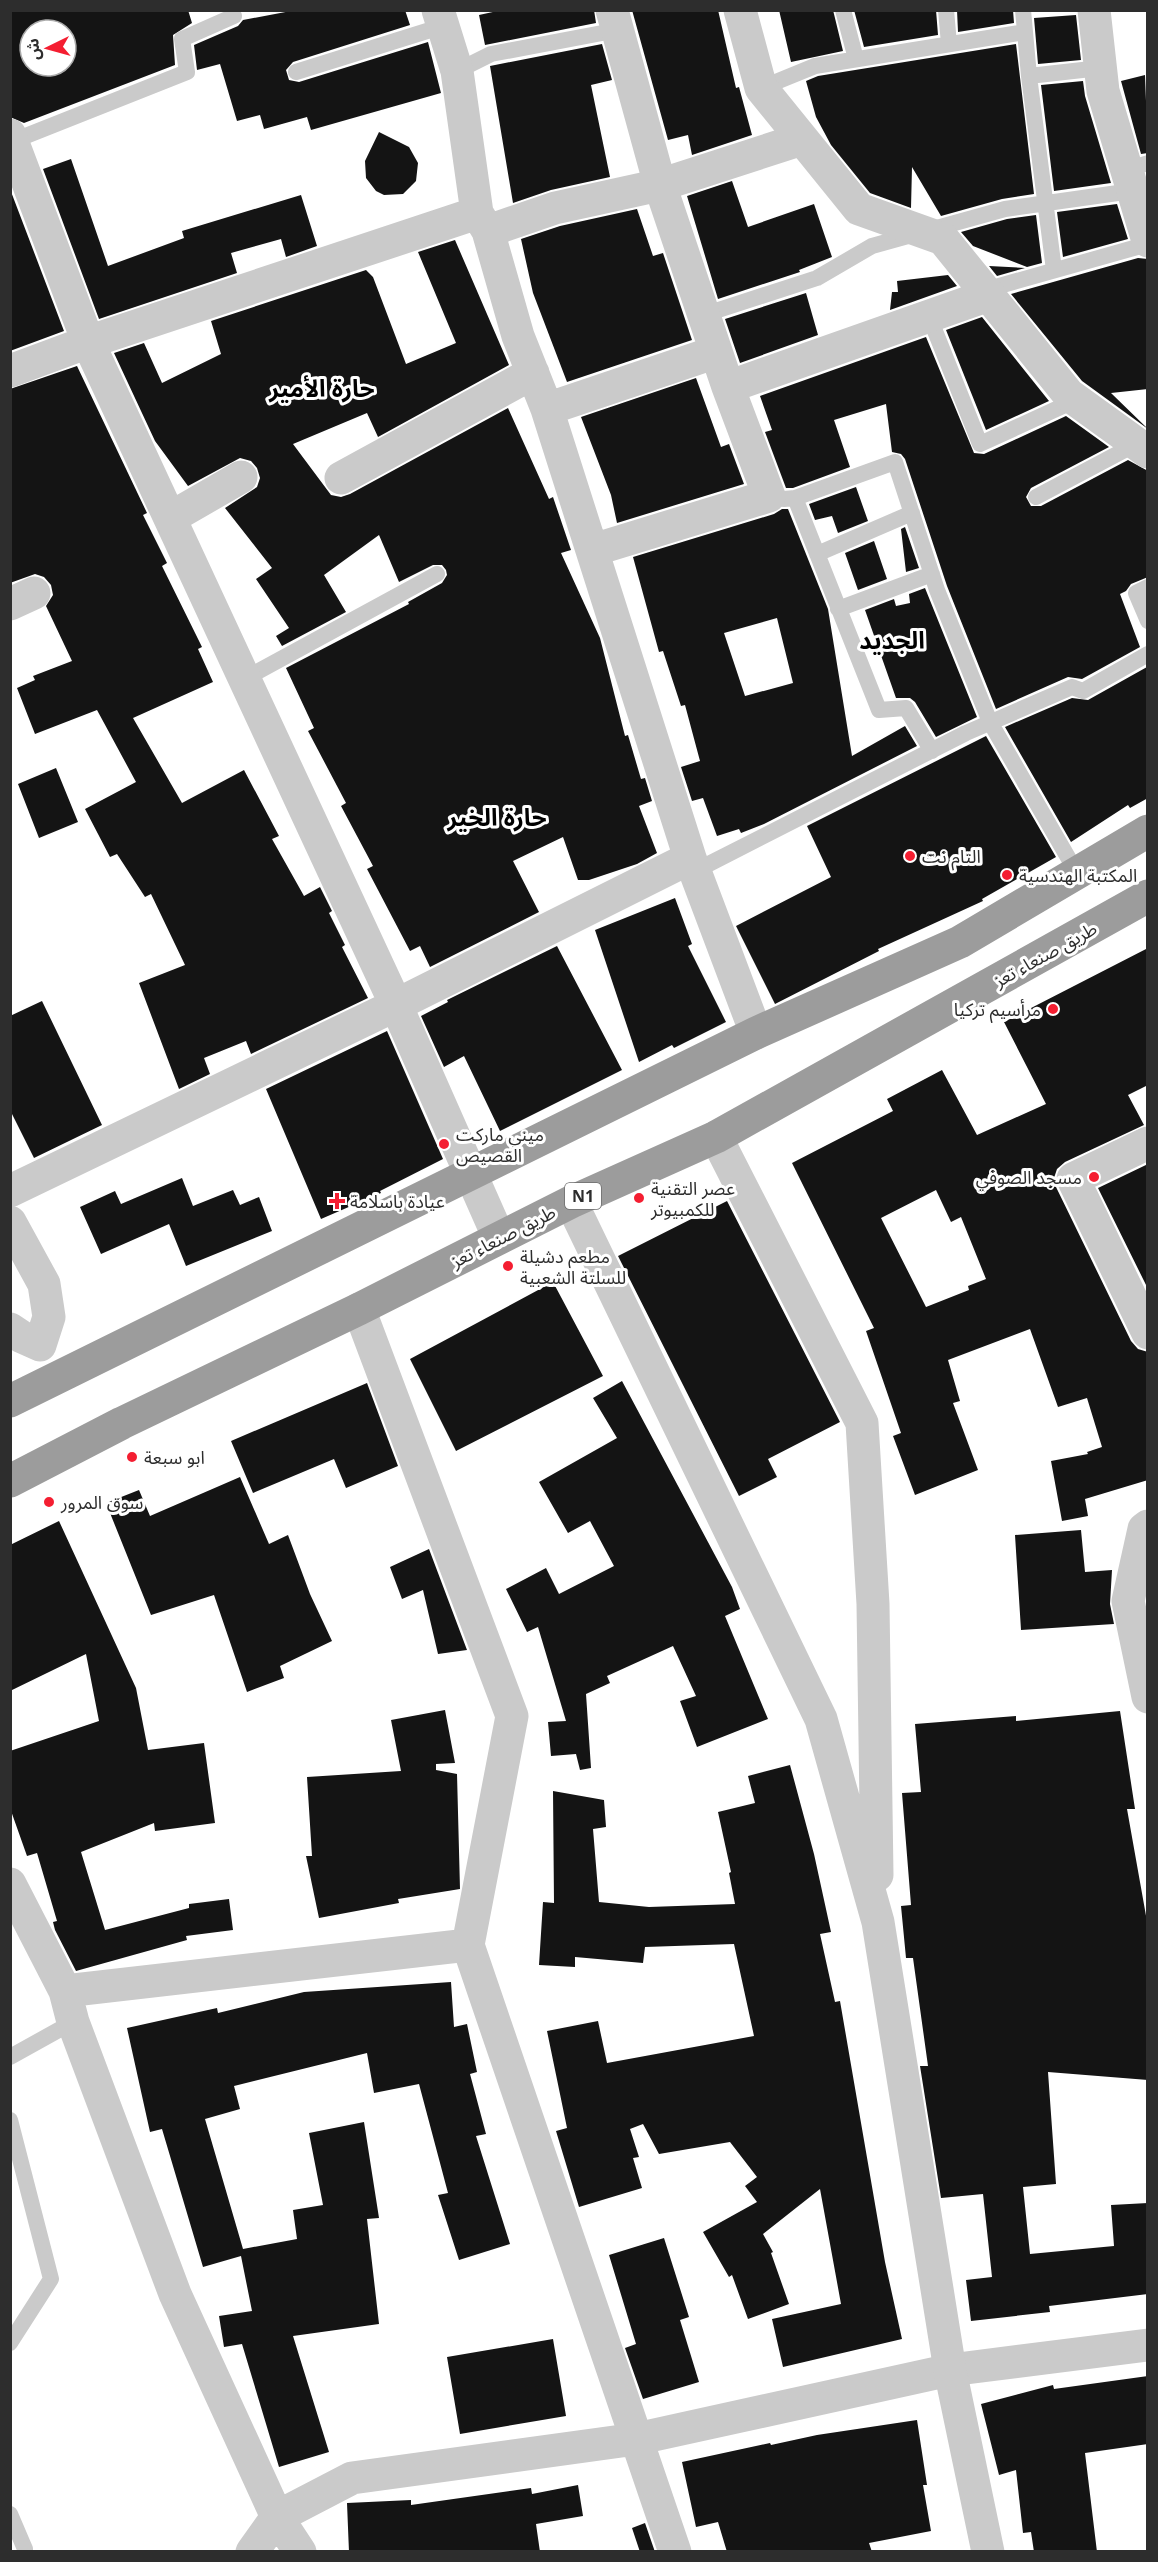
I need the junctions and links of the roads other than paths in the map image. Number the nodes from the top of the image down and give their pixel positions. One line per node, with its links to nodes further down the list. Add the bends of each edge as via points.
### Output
1 (231, 10): 17 (lane, via 234,16 182,39 187,72)
2 (740, 10): 16 (street)
3 (843, 10): 11 (lane)
4 (946, 10): 10 (lane)
5 (1094, 10): 12 (street)
6 (1024, 11): 9 (lane)
7 (440, 18): 13 (street); 14 (lane)
8 (615, 20): 13 (lane, via 491,54); 19 (street)
9 (1025, 32): 10 (lane); 15 (lane)
10 (950, 44): 11 (lane)
11 (856, 59): 16 (lane, via 815,66)
12 (1100, 68): 15 (lane); 21 (street, via 1103,91)
13 (457, 71): 22 (street)
14 (296, 72)
15 (1029, 76): 20 (lane)
16 (761, 88): 18 (street)
17 (12, 138): 28 (street)
18 (802, 139): 19 (street); 23 (street, via 859,209)
19 (660, 185): 22 (street); 26 (street)
20 (1046, 204): 21 (lane); 23 (lane, via 1005,209); 24 (lane)
21 (1141, 205): 24 (lane)
22 (482, 222): 28 (street); 31 (street)
23 (925, 232): 25 (street, via 943,239); 26 (lane, via 872,246 817,278)
24 (1054, 270): 25 (lane)
25 (987, 293): 27 (street); 33 (street)
26 (703, 315): 29 (street)
27 (929, 316): 32 (street); 33 (lane, via 980,444)
28 (88, 342): 30 (street); 41 (street)
29 (716, 352): 32 (street); 34 (street)
30 (10, 371)
31 (532, 373): 34 (street); 37 (street)
32 (728, 387): 38 (street)
33 (1076, 400): 35 (street)
34 (547, 409): 42 (street)
35 (1142, 448): 39 (lane)
36 (241, 477): 41 (street)
37 (341, 478)
38 (782, 497): 40 (lane, via 895,462); 42 (street); 43 (lane)
39 (1036, 497)
40 (912, 513): 43 (lane); 45 (lane)
41 (170, 518): 50 (street)
42 (593, 550): 54 (street)
43 (817, 554): 47 (lane)
44 (437, 574): 50 (lane)
45 (932, 574): 47 (lane); 51 (lane)
46 (1148, 587): 48 (lane, via 1136,593)
47 (838, 609): 52 (lane, via 879,710 906,708)
48 (1148, 621)
49 (1148, 654): 51 (lane, via 1083,691 1072,687)
50 (244, 680): 57 (street)
51 (990, 722): 52 (lane); 55 (lane)
52 (932, 751): 54 (lane)
53 (1148, 831): 55 (highway)
54 (693, 865): 57 (street); 58 (street)
55 (1077, 873): 58 (highway, via 960,942)
56 (1148, 896): 59 (highway, طريق صنعاء تعز / N1)
57 (396, 1005): 61 (street); 62 (street)
58 (756, 1033): 61 (highway)
59 (716, 1137): 63 (highway, طريق صنعاء تعز / N1); 76 (street, via 862,1423 873,1604)
60 (1148, 1143): 68 (street, via 1073,1179)
61 (472, 1173): 65 (street); 70 (highway)
62 (10, 1191)
63 (571, 1202): 65 (highway, طريق صنعاء تعز / N1); 76 (street, via 821,1719)
64 (10, 1222): 69 (street, via 44,1284 49,1317)
65 (499, 1238): 66 (highway, طريق صنعاء تعز / N1)
66 (359, 1309): 72 (highway, طريق صنعاء تعز / N1); 77 (street, via 512,1716)
67 (10, 1329): 69 (street)
68 (1148, 1333)
69 (40, 1345): 70 (street)
70 (59, 1377): 71 (highway)
71 (10, 1401)
72 (10, 1481)
73 (1148, 1526): 74 (street, via 1144,1529 1128,1601)
74 (1148, 1697)
75 (10, 1884): 78 (street)
76 (878, 1922): 84 (street)
77 (468, 1945): 78 (street); 85 (street)
78 (65, 1991): 79 (street)
79 (73, 2022): 80 (lane); 87 (street, via 176,2294)
80 (10, 2057)
81 (10, 2120): 82 (lane, via 51,2279)
82 (10, 2343)
83 (1148, 2345): 84 (street)
84 (950, 2370): 85 (street); 92 (street)
85 (636, 2439): 87 (street, via 351,2478); 91 (street)
86 (10, 2514): 88 (lane)
87 (277, 2517): 89 (street); 90 (street)
88 (25, 2549)
89 (252, 2552)
90 (300, 2552)
91 (675, 2552)
92 (988, 2552)

